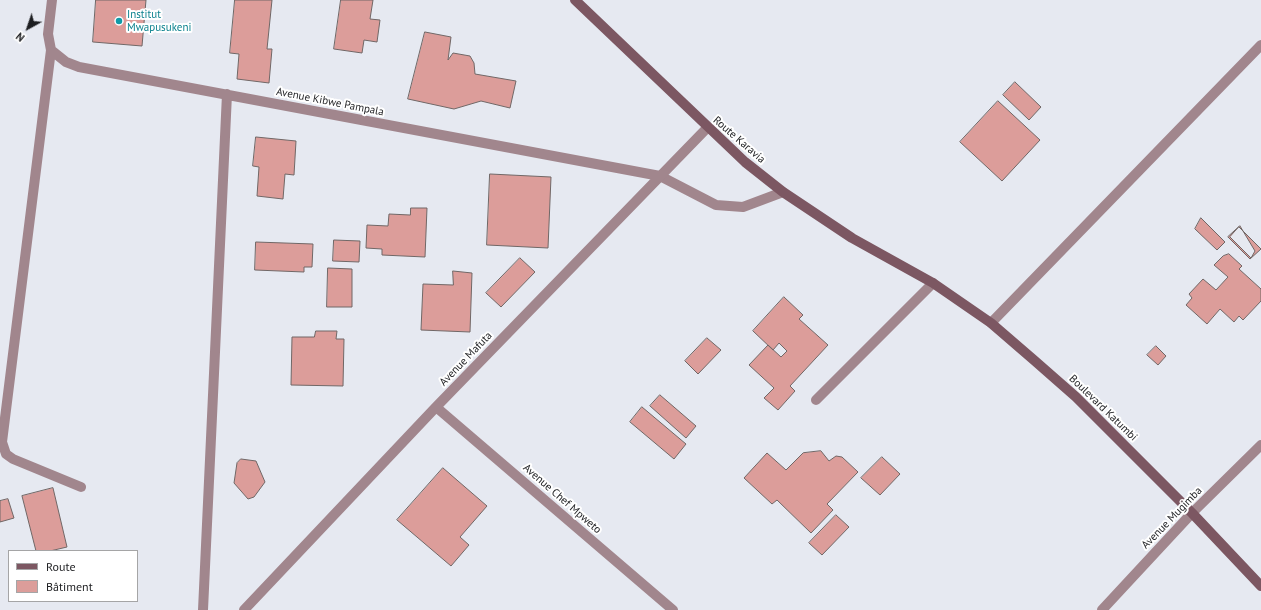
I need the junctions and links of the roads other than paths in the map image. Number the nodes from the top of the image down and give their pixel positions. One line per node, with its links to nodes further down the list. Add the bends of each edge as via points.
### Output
1 (52, 0): 4 (street, via 48,34)
2 (575, 0): 6 (street, Route Karavia)
3 (1261, 45): 11 (street)
4 (51, 50): 5 (street, Avenue Kibwe Pampala, via 66,62 79,67); 14 (street)
5 (227, 94): 7 (street, Avenue Kibwe Pampala); 19 (street)
6 (707, 128): 7 (street, Avenue Mafuta); 8 (street, Route Karavia)
7 (660, 176): 8 (street, Avenue Kibwe Pampala, via 716,205 743,207); 13 (street, Avenue Mafuta)
8 (783, 192): 9 (street, Route Karavia, via 852,238)
9 (910, 270): 10 (street, Boulevard Katumbi)
10 (933, 283): 11 (street, Boulevard Katumbi); 12 (street)
11 (991, 324): 17 (street, Boulevard Katumbi, via 1076,397)
12 (816, 400)
13 (436, 406): 20 (street, Avenue Mafuta); 21 (street, Avenue Chef Mpweto)
14 (1, 433): 16 (street, via 3,448 13,459)
15 (1261, 445): 17 (street, Avenue Mugimba)
16 (81, 487)
17 (1192, 513): 18 (street, Boulevard Katumbi); 22 (street, Avenue Mugimba)
18 (1261, 586)
19 (203, 610)
20 (244, 610)
21 (673, 610)
22 (1102, 610)

